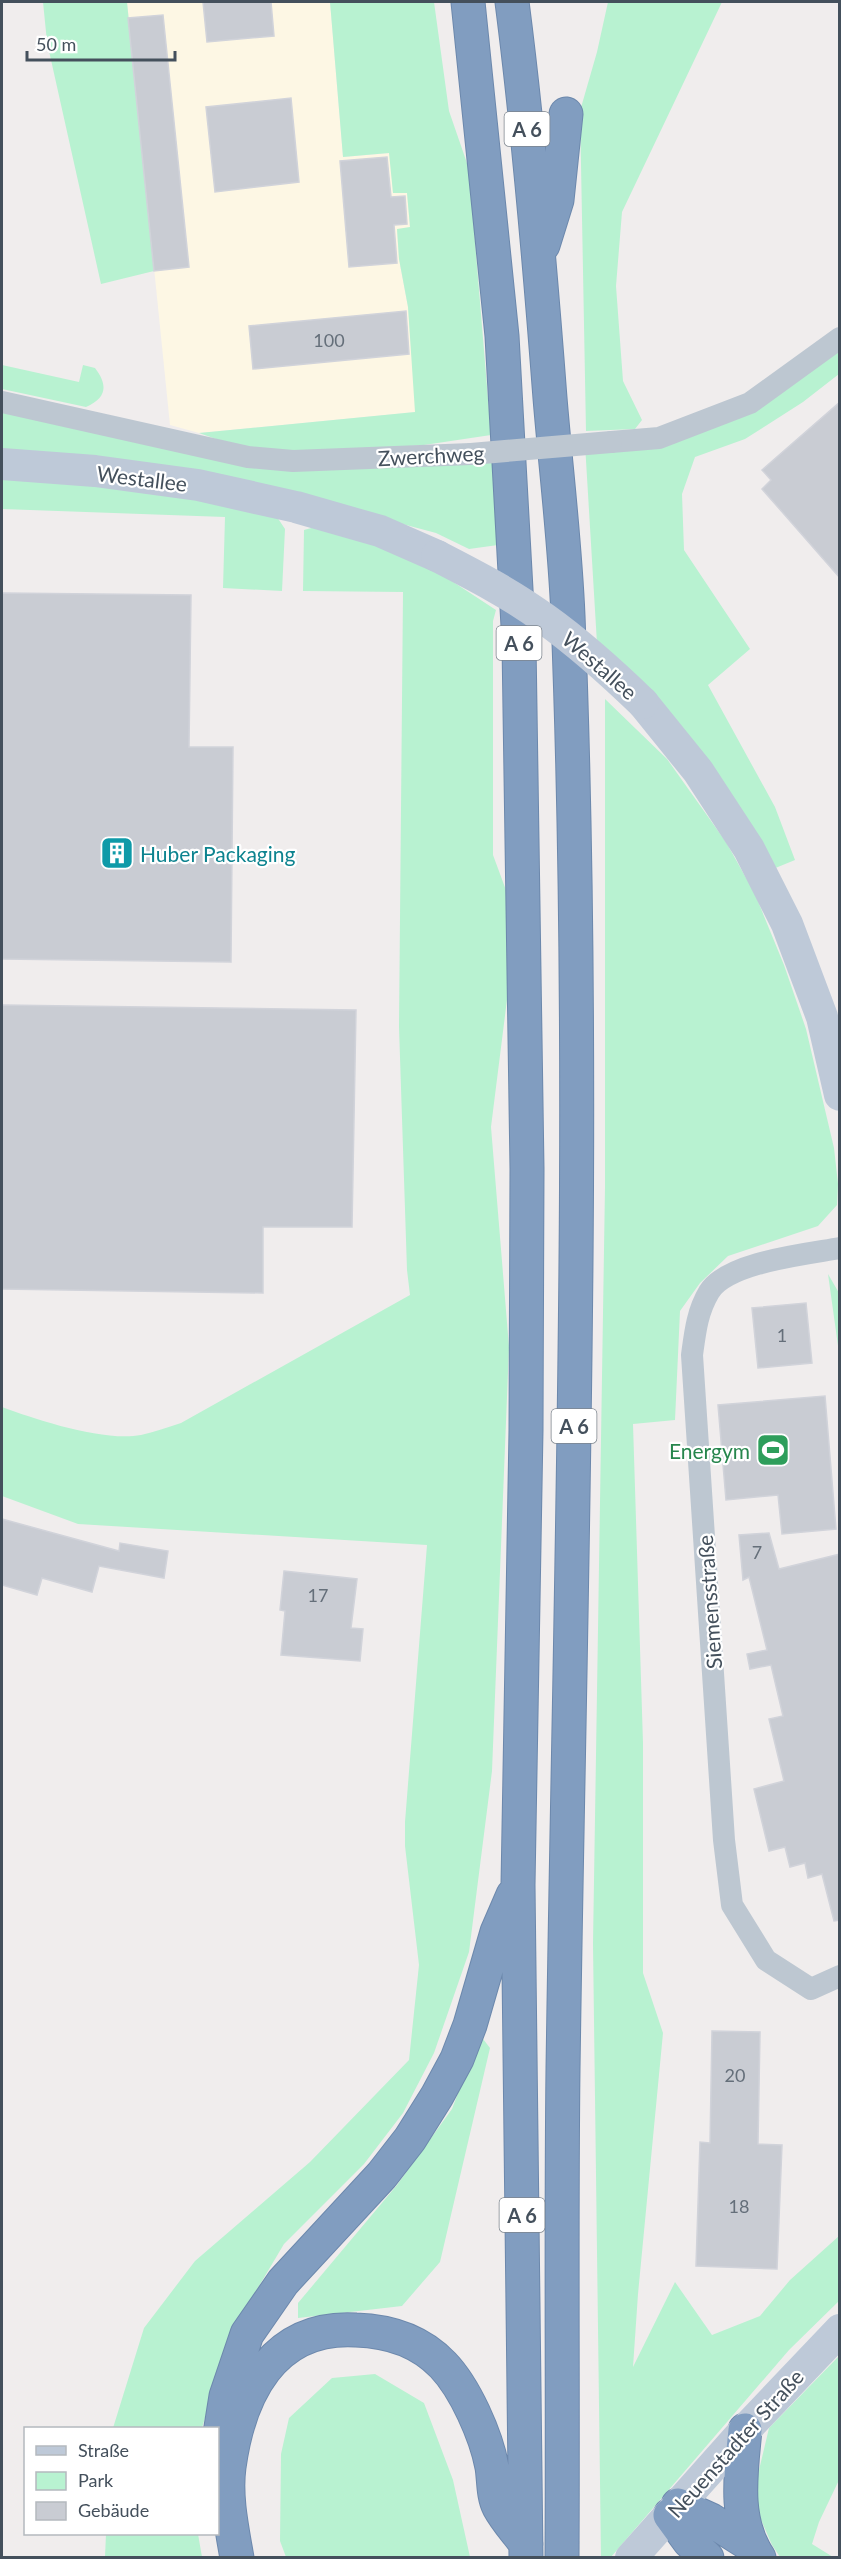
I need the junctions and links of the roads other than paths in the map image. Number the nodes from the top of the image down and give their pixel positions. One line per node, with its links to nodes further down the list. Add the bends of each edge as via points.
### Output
1 (468, 2): 10 (highway, A 6, via 502,336 519,644 527,1181)
2 (512, 2): 4 (highway, A 6)
3 (566, 114): 4 (highway, via 557,200)
4 (539, 258): 21 (highway, A 6, via 568,611 576,1026 572,1624 563,2070)
5 (840, 338): 6 (street, Zwerchweg, bridge, via 750,403 659,438 471,454 293,461 248,458)
6 (2, 402)
7 (2, 464): 8 (main road, Westallee, bridge, via 96,471 198,485 296,507 380,531 437,556 545,618 643,703 698,771 749,849 777,904 822,1017)
8 (840, 1095)
9 (840, 1248): 11 (street, Siemensstraße, via 762,1262 729,1276 710,1290 698,1314 692,1355 732,1905 766,1960 811,1989)
10 (518, 1885): 14 (highway, via 497,1932 457,2059 410,2139 283,2282 247,2334 226,2396); 17 (highway, A 6)
11 (840, 1976)
12 (840, 2330): 13 (main road, Neuenstadter Straße)
13 (745, 2430): 15 (main road, Neuenstadter Straße); 18 (highway, via 741,2512)
14 (219, 2440)
15 (674, 2510): 18 (highway, via 711,2520); 22 (main road, Neuenstadter Straße); 23 (highway, via 689,2541)
16 (218, 2535): 19 (highway)
17 (526, 2551): 20 (highway, via 498,2506 492,2464 482,2434 458,2384 443,2365 401,2338 374,2331 339,2329 303,2339 282,2352 250,2389 229,2468 230,2520)
18 (754, 2551)
19 (222, 2558)
20 (237, 2558)
21 (562, 2558)
22 (631, 2558)
23 (707, 2558)

